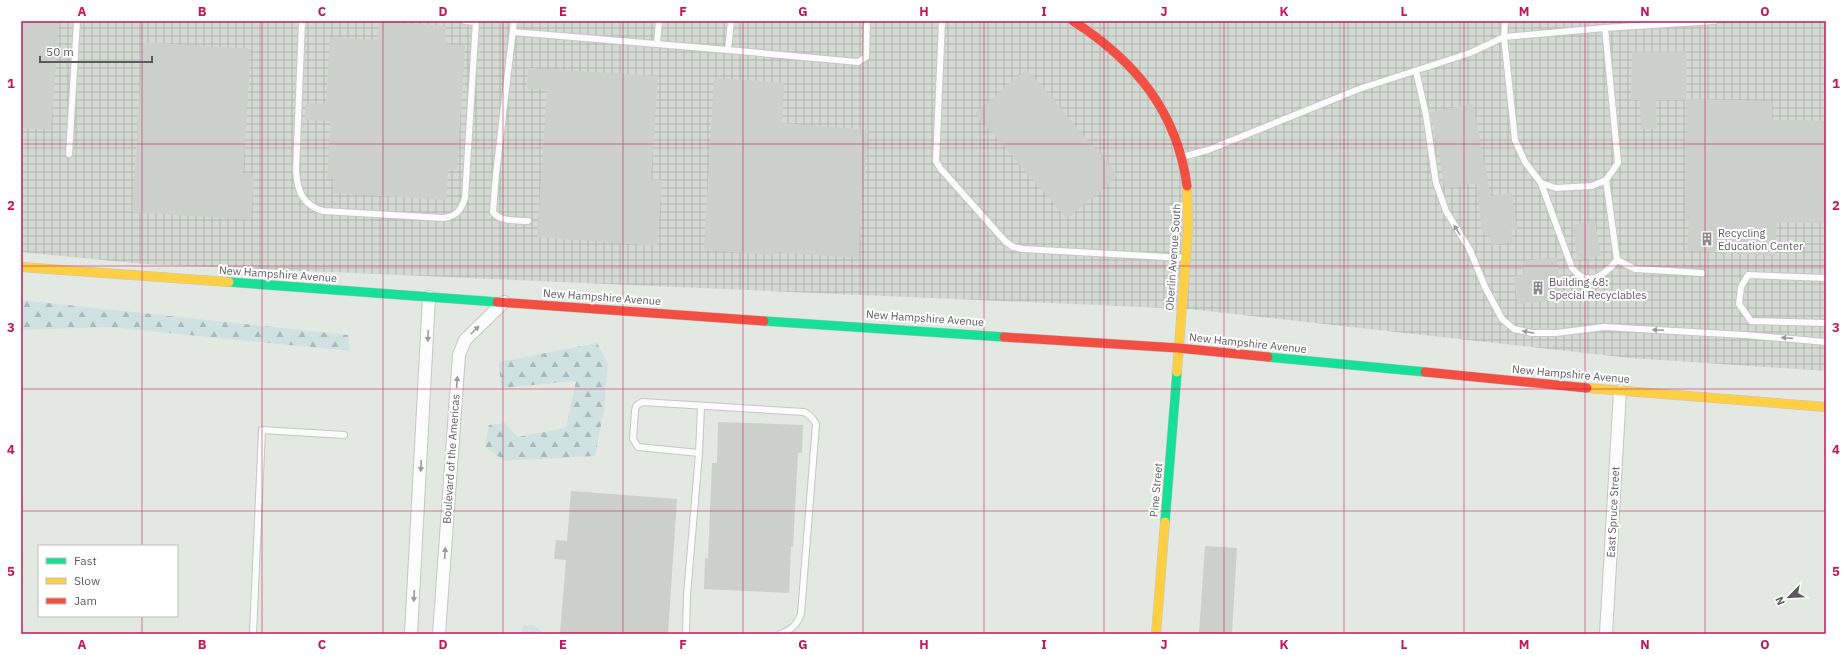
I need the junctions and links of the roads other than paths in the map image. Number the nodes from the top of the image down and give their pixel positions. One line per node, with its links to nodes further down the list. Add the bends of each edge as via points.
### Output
1 (77, 21): 19 (lane)
2 (302, 21): 4 (lane, via 296,170 300,194 314,208 323,211 444,218 458,213 465,198)
3 (465, 21): 4 (lane)
4 (476, 21)
5 (514, 21): 14 (lane)
6 (659, 21): 16 (lane)
7 (731, 21): 17 (lane)
8 (867, 21): 17 (lane, via 866,57 858,62)
9 (942, 21): 24 (lane, via 936,161 1005,241 1013,247 1023,249)
10 (1072, 21): 20 (main road, Oberlin Avenue South, via 1092,32 1144,80 1159,100)
11 (1505, 21): 15 (lane)
12 (1714, 21): 13 (lane)
13 (1605, 28): 15 (lane); 21 (lane, via 1618,163)
14 (513, 32): 16 (lane); 23 (lane, via 493,212 501,219)
15 (1504, 37): 18 (lane, via 1470,53); 22 (lane, via 1515,140 1525,162)
16 (657, 43): 17 (lane)
17 (728, 50)
18 (1416, 71): 20 (lane, via 1359,89 1208,150); 32 (lane, one-way to 18, via 1604,327 1548,333 1514,329 1502,319 1470,250 1446,211 1436,183 1426,115)
19 (69, 154)
20 (1182, 157): 24 (main road, Oberlin Avenue South, via 1188,196)
21 (1606, 180): 22 (lane, via 1592,186 1556,188); 25 (lane)
22 (1542, 183): 25 (lane, via 1572,268 1579,276 1599,277)
23 (528, 221)
24 (1186, 258): 33 (main road, Oberlin Avenue South)
25 (1617, 260): 27 (lane, via 1635,269)
26 (21, 267): 29 (main road, New Hampshire Avenue)
27 (1702, 273)
28 (1826, 278): 31 (lane, via 1748,275 1741,287 1739,304 1752,321)
29 (429, 297): 30 (main road, New Hampshire Avenue); 40 (street, one-way to 40)
30 (504, 302): 33 (main road, New Hampshire Avenue); 41 (street, Boulevard of the Americas, one-way to 30, via 459,355 465,340)
31 (1826, 324)
32 (1826, 342)
33 (1178, 348): 34 (main road, New Hampshire Avenue); 44 (main road, Pine Street)
34 (1620, 391): 36 (main road, New Hampshire Avenue); 45 (street, East Spruce Street)
35 (701, 407): 38 (lane); 38 (lane, via 645,402 638,404 633,439 638,447); 43 (lane, via 804,412 810,415 816,424 801,614 792,629)
36 (1826, 407)
37 (344, 435): 39 (lane, via 262,430)
38 (699, 453): 42 (lane)
39 (253, 634)
40 (411, 634)
41 (439, 634)
42 (686, 634)
43 (780, 634)
44 (1156, 634)
45 (1606, 634)

